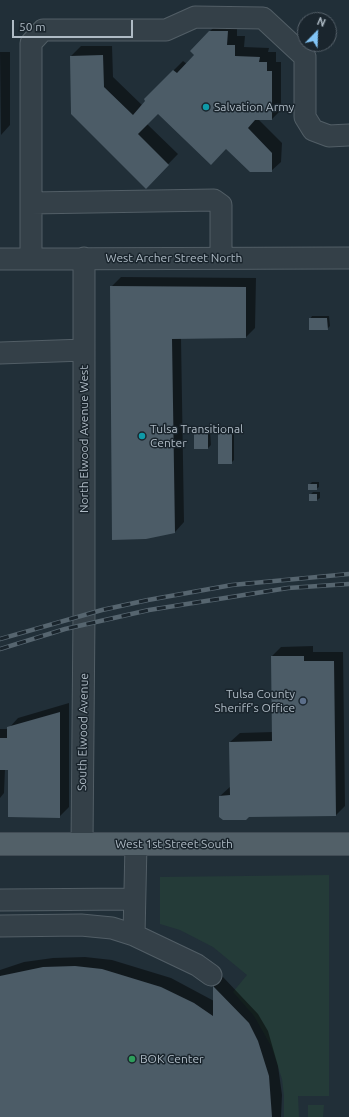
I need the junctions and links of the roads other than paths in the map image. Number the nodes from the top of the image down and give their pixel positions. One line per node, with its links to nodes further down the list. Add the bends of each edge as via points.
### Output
1 (349, 135): 2 (street, via 329,136 313,130 305,117 305,57 263,18 195,17 166,30 43,30 31,43)
2 (31, 203): 4 (street, via 214,200 221,205); 7 (street)
3 (84, 258): 4 (street, West Archer Street North); 7 (street, West Archer Street North); 8 (street, North Elwood Avenue West)
4 (221, 258): 5 (street, West Archer Street North)
5 (349, 258)
6 (0, 259): 7 (street, West Archer Street North)
7 (31, 259)
8 (84, 350): 9 (street); 10 (street, North Elwood Avenue West)
9 (0, 353)
10 (84, 620): 12 (street, South Elwood Avenue)
11 (0, 844): 12 (main road, West 1st Street South)
12 (82, 844): 13 (main road, West 1st Street South)
13 (136, 844): 14 (main road, West 1st Street South); 15 (street)
14 (349, 844)
15 (134, 899): 16 (street); 18 (street)
16 (0, 900)
17 (0, 926): 18 (street, via 81,925 112,928)
18 (134, 935): 19 (street, via 197,965)
19 (212, 975)

